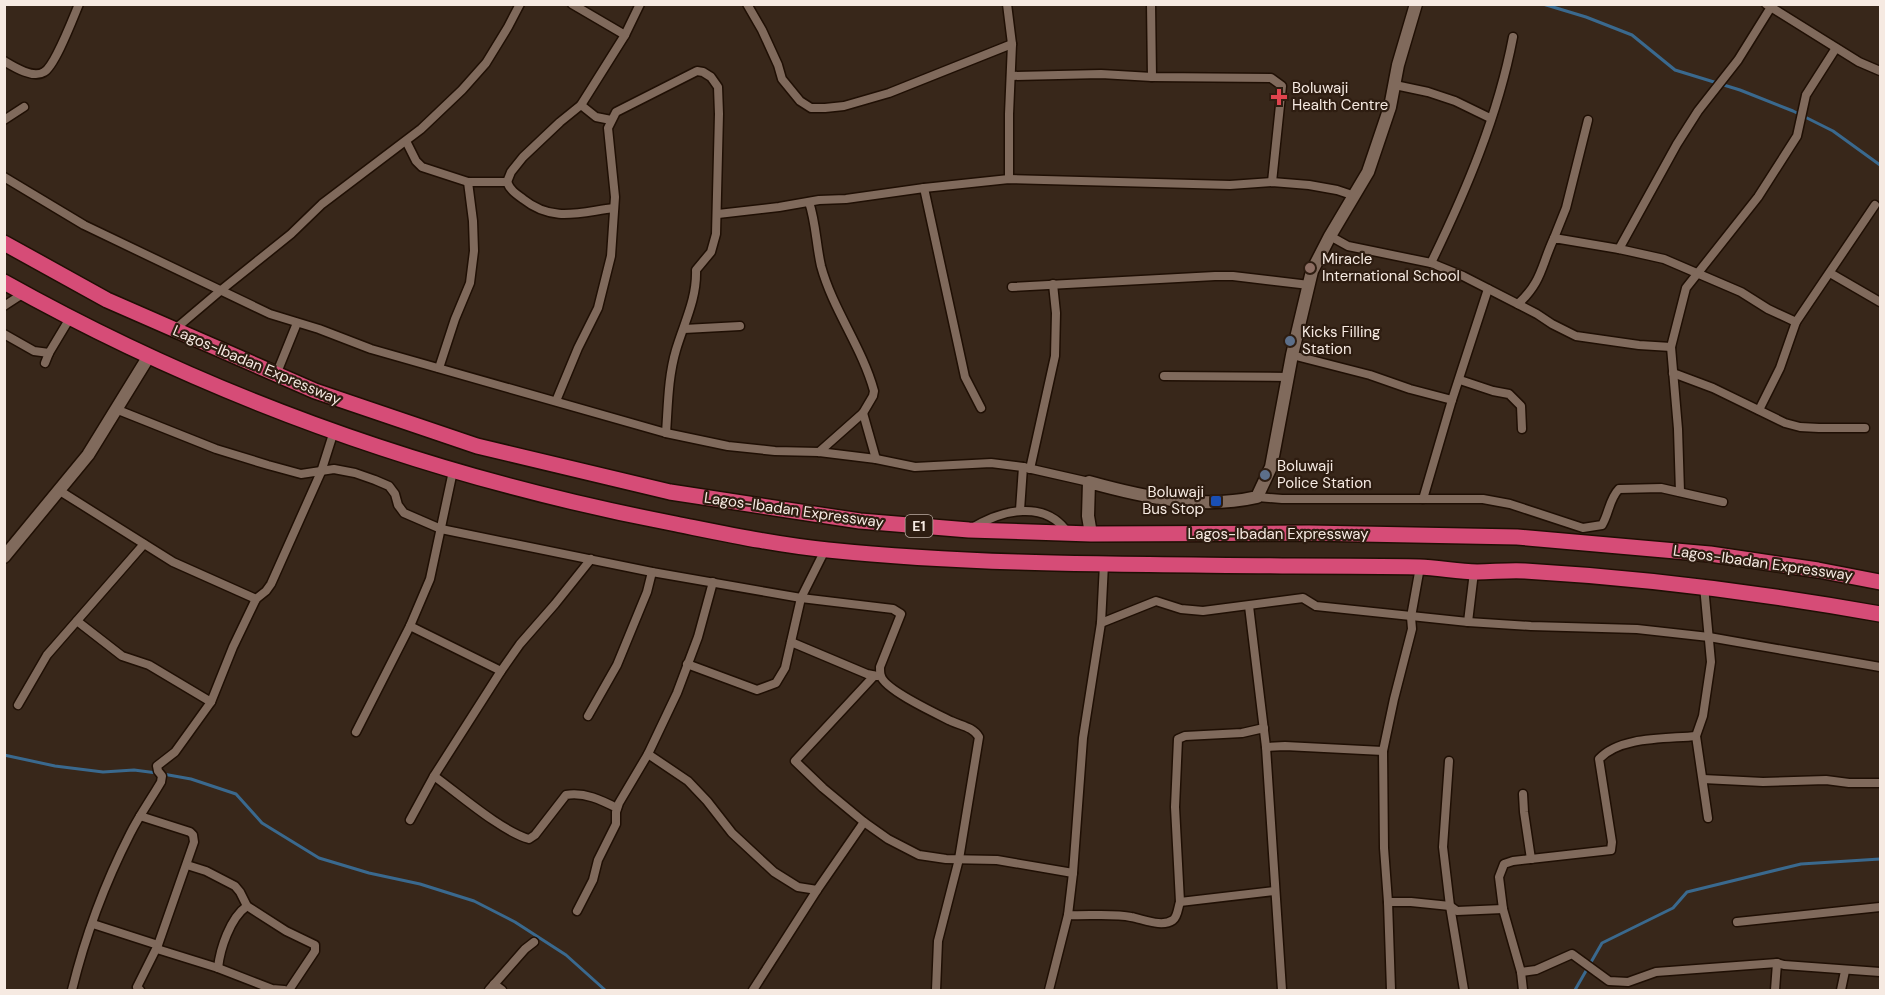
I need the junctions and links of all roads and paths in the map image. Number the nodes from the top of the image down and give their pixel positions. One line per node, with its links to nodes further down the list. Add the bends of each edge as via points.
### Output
1 (79, 4): 14 (street, via 44,73 16,68)
2 (520, 4): 25 (street, via 486,63)
3 (572, 4): 10 (street)
4 (640, 4): 10 (street)
5 (747, 4): 12 (street, via 782,79 811,108 844,106 890,93)
6 (1007, 4): 12 (street)
7 (1151, 4): 17 (street)
8 (1416, 4): 18 (street)
9 (1769, 6): 13 (street); 40 (street, via 1738,60 1677,144)
10 (625, 35): 19 (street)
11 (1513, 36): 21 (street, via 1506,74)
12 (1012, 44): 16 (street)
13 (1836, 48): 15 (street); 43 (street, via 1809,90 1797,136 1758,197)
14 (4, 61)
15 (1881, 71)
16 (1011, 76): 17 (street); 27 (street)
17 (1152, 77): 30 (street, via 1266,77 1279,83 1282,86)
18 (1395, 85): 21 (street, via 1455,100); 32 (street, via 1377,149)
19 (581, 105): 23 (street, via 596,117); 29 (street, via 523,158)
20 (24, 107): 22 (street)
21 (1490, 118): 41 (street, via 1476,162)
22 (4, 120)
23 (611, 120): 35 (street, via 608,128); 36 (street, via 616,112 697,71 711,77 717,87 719,114)
24 (1588, 120): 38 (street, via 1566,208)
25 (406, 141): 28 (street, via 422,167); 49 (street, via 337,192)
26 (4, 177): 49 (street, via 84,225)
27 (1009, 179): 30 (street, via 1230,185); 31 (street)
28 (468, 182): 29 (street); 66 (street, via 474,251 470,283)
29 (507, 182): 35 (street, via 544,212 558,215)
30 (1272, 182): 32 (street, via 1309,185)
31 (924, 188): 33 (street); 74 (street, via 965,377)
32 (1355, 196): 37 (street)
33 (809, 201): 36 (street); 77 (street, via 821,266 874,391)
34 (1875, 205): 42 (street)
35 (614, 208): 73 (street, via 611,256 598,308)
36 (718, 214): 59 (street, via 711,252 696,270 697,284)
37 (1330, 236): 41 (street, via 1348,246); 46 (street)
38 (1554, 238): 40 (street); 52 (street, via 1537,282)
39 (4, 243): 58 (highway, Lagos-Ibadan Expressway / E1, via 107,300)
40 (1619, 249): 43 (street, via 1664,259)
41 (1431, 263): 48 (street)
42 (1830, 273): 51 (street); 55 (street)
43 (1698, 274): 55 (street); 61 (street, via 1686,288)
44 (4, 282): 50 (highway, Lagos-Ibadan Expressway / E1)
45 (1053, 284): 46 (street, via 1233,276); 47 (street); 84 (street, via 1055,356)
46 (1309, 285): 63 (street)
47 (1012, 287)
48 (1488, 289): 52 (street); 71 (street)
49 (220, 291): 56 (street); 58 (street)
50 (24, 293): 53 (street); 54 (highway, Lagos-Ibadan Expressway / E1)
51 (1881, 302)
52 (1518, 304): 61 (street, via 1576,336)
53 (4, 306)
54 (70, 318): 62 (street); 64 (highway, Lagos-Ibadan Expressway / E1)
55 (1796, 322): 76 (street, via 1780,368)
56 (297, 323): 66 (street); 68 (street)
57 (740, 326): 59 (street)
58 (174, 330): 68 (highway, Lagos-Ibadan Expressway / E1)
59 (684, 330): 81 (street, via 669,383)
60 (4, 334): 62 (street, via 34,351)
61 (1671, 347): 67 (street)
62 (49, 353): 65 (street)
63 (1292, 355): 70 (street); 72 (street)
64 (149, 356): 75 (street); 80 (highway, Lagos-Ibadan Expressway / E1)
65 (45, 363)
66 (439, 368): 73 (street)
67 (1673, 373): 76 (street); 89 (street)
68 (276, 375): 95 (highway, Lagos-Ibadan Expressway / E1, via 477,446 670,492 860,521)
69 (1164, 376): 70 (street)
70 (1289, 377): 90 (street, via 1271,467)
71 (1460, 380): 72 (street); 79 (street, via 1509,394 1521,406)
72 (1452, 400): 91 (street)
73 (556, 401): 81 (street)
74 (981, 408)
75 (117, 410): 86 (street, via 226,452 301,474); 88 (street)
76 (1759, 410): 78 (street, via 1800,427)
77 (863, 413): 82 (street); 83 (street)
78 (1865, 428)
79 (1522, 429)
80 (334, 431): 85 (highway, Lagos-Ibadan Expressway / E1); 86 (street)
81 (666, 433): 82 (street, via 728,446)
82 (819, 452): 83 (street)
83 (876, 459): 84 (street, via 915,467 991,463)
84 (1026, 468): 87 (street); 93 (street)
85 (453, 471): 94 (street); 99 (highway, Lagos-Ibadan Expressway / E1, via 596,509)
86 (321, 472): 94 (street, via 334,469 355,473 388,486 404,513); 110 (street, via 271,584)
87 (1089, 482): 90 (street, via 1131,494 1179,501 1229,502); 97 (street)
88 (60, 491): 98 (street); 100 (street)
89 (1680, 492): 91 (street, via 1661,488 1619,489 1602,525 1583,528 1501,502); 92 (street)
90 (1257, 497): 91 (street)
91 (1424, 499)
92 (1723, 502)
93 (1020, 510): 95 (street, via 995,516); 96 (street, via 1047,515 1061,523)
94 (441, 529): 101 (street); 117 (street, via 430,579)
95 (969, 530): 96 (highway, Lagos-Ibadan Expressway / E1)
96 (1068, 533): 97 (highway, Lagos-Ibadan Expressway / E1)
97 (1091, 534): 107 (highway, Lagos-Ibadan Expressway / E1, via 1517,537 1710,554)
98 (144, 544): 110 (street, via 173,562); 114 (street)
99 (825, 550): 102 (highway, Lagos-Ibadan Expressway / E1, via 1009,563); 109 (street)
100 (4, 557)
101 (591, 559): 104 (street); 122 (street)
102 (1104, 564): 103 (highway, Lagos-Ibadan Expressway / E1); 116 (street)
103 (1420, 567): 105 (highway, Lagos-Ibadan Expressway / E1); 113 (street)
104 (652, 572): 106 (street); 126 (street, via 617,665)
105 (1474, 572): 108 (highway, Lagos-Ibadan Expressway / E1, via 1519,570); 115 (street)
106 (713, 582): 109 (street); 120 (street)
107 (1881, 582)
108 (1704, 586): 112 (highway, Lagos-Ibadan Expressway / E1); 118 (street)
109 (801, 598): 119 (street); 123 (street, via 893,609 901,614)
110 (255, 599): 124 (street)
111 (1249, 606): 113 (street, via 1303,598 1316,606); 116 (street, via 1203,611 1156,601); 127 (street)
112 (1881, 614)
113 (1411, 617): 115 (street); 131 (street, via 1412,630)
114 (77, 621): 124 (street, via 122,656 149,665); 125 (street, via 47,655)
115 (1468, 622): 118 (street, via 1637,629)
116 (1101, 623): 146 (street, via 1083,738)
117 (410, 626): 122 (street); 128 (street)
118 (1709, 637): 121 (street); 129 (street, via 1711,662)
119 (791, 642): 120 (street, via 785,668 776,683 757,690); 123 (street)
120 (687, 664): 132 (street)
121 (1881, 667)
122 (501, 671): 134 (street)
123 (877, 676): 142 (street, via 795,761); 143 (street, via 934,713 975,730 979,737)
124 (211, 702): 139 (street, via 175,752 157,766 161,782)
125 (18, 705)
126 (588, 716)
127 (1264, 728): 130 (street); 149 (street, via 1178,739 1175,807)
128 (356, 732)
129 (1696, 736): 135 (street); 144 (street, via 1621,744 1607,750 1599,759 1611,850)
130 (1266, 747): 131 (street); 148 (street)
131 (1383, 752): 150 (street)
132 (648, 754): 138 (street); 147 (street, via 688,781 732,833 774,872 798,886)
133 (1449, 761): 152 (street, via 1443,847)
134 (434, 776): 138 (street, via 528,839 566,795 595,797); 141 (street)
135 (1703, 779): 136 (street); 140 (street)
136 (1881, 783)
137 (1523, 794): 144 (street)
138 (617, 808): 155 (street, via 616,824)
139 (140, 816): 145 (street, via 193,835); 158 (street, via 106,885)
140 (1708, 818)
141 (410, 820)
142 (864, 822): 143 (street, via 919,855); 147 (street)
143 (959, 859): 146 (street, via 997,860); 175 (street, via 938,941)
144 (1531, 859): 154 (street, via 1504,864 1498,876)
145 (187, 865): 151 (street, via 235,886); 160 (street)
146 (1073, 873): 156 (street)
147 (817, 890): 174 (street)
148 (1275, 891): 149 (street); 177 (street)
149 (1180, 902): 156 (street, via 1177,915 1165,922 1129,916)
150 (1388, 902): 152 (street); 178 (street)
151 (247, 906): 162 (street, via 236,917 220,950); 172 (street, via 315,945 315,951)
152 (1450, 906): 154 (street, via 1457,911); 179 (street)
153 (1881, 906): 157 (street)
154 (1503, 909): 164 (street)
155 (577, 911)
156 (1068, 915): 176 (street)
157 (1737, 922)
158 (93, 924): 160 (street); 168 (street)
159 (534, 942): 167 (street)
160 (158, 947): 162 (street); 169 (street, via 137,987)
161 (1777, 963): 163 (street); 166 (street, via 1656,972); 181 (street)
162 (218, 968): 170 (street)
163 (1845, 971): 165 (street); 182 (street)
164 (1521, 972): 166 (street, via 1536,970 1572,954 1609,981); 180 (street)
165 (1881, 972)
166 (1629, 986)
167 (491, 987): 173 (street)
168 (72, 990)
169 (140, 990)
170 (272, 990): 171 (street)
171 (284, 990)
172 (289, 990)
173 (502, 990)
174 (753, 990)
175 (936, 990)
176 (1049, 990)
177 (1282, 990)
178 (1391, 990)
179 (1464, 990)
180 (1523, 990)
181 (1775, 990)
182 (1841, 990)

